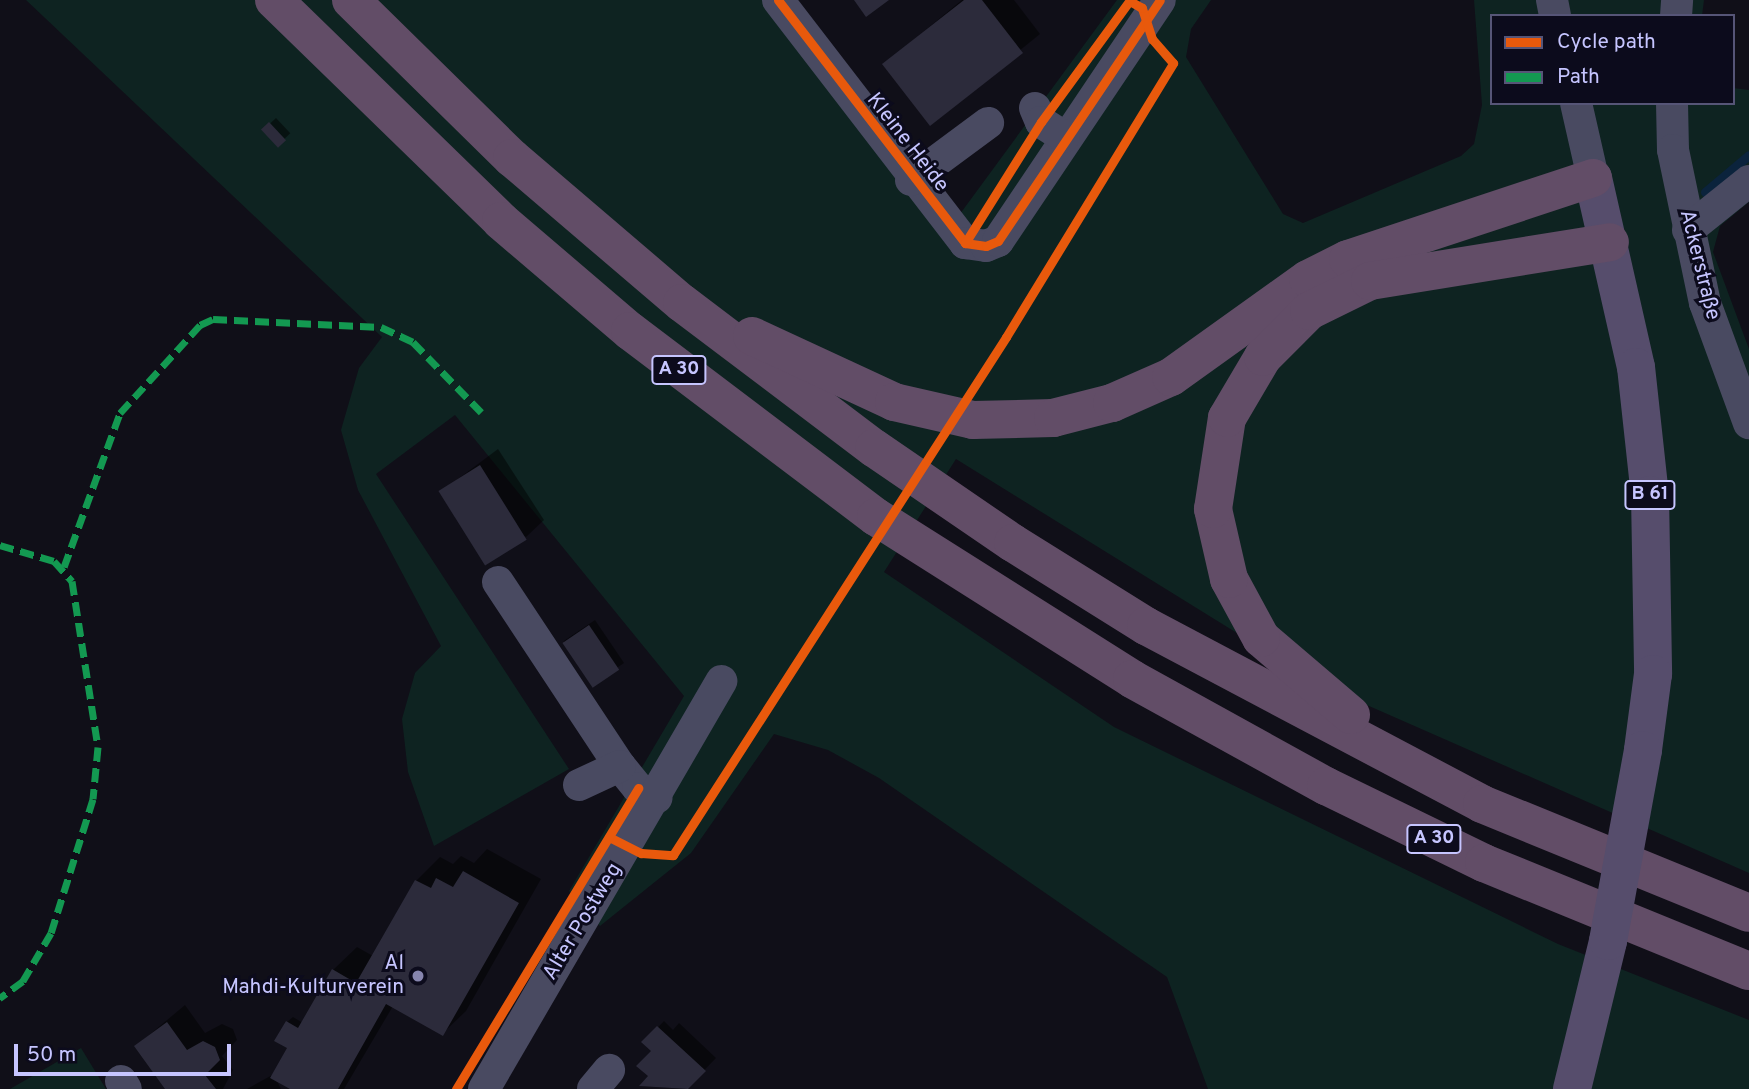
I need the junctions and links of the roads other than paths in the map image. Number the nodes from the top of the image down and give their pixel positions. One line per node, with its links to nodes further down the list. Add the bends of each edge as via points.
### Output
1 (274, 0): 24 (highway, A 30, via 502,221 630,331 876,517 1132,679 1326,786 1484,863)
2 (351, 0): 15 (highway, A 30, via 512,158)
3 (778, 0): 11 (street, Kleine Heide)
4 (1160, 0): 9 (street)
5 (1576, 105): 10 (street)
6 (1672, 105): 13 (street, Ackerstraße)
7 (1035, 108): 9 (street, via 1041,122)
8 (988, 122): 11 (street)
9 (1064, 136): 11 (street, Kleine Heide, via 998,241 965,243)
10 (1593, 178): 14 (main road, B 61); 15 (highway, via 1348,259 1308,279 1171,377 1112,403 1053,418 973,420 894,402)
11 (911, 180)
12 (1749, 181): 13 (street)
13 (1688, 230): 16 (street, Ackerstraße, via 1705,303)
14 (1610, 242): 20 (highway, via 1370,281 1309,311 1263,357 1227,418 1213,509 1229,579 1261,638 1300,677); 26 (main road, B 61, bridge, via 1636,367 1650,495 1653,674 1643,750)
15 (682, 303): 20 (highway, A 30, via 873,448 1013,543 1146,626)
16 (1749, 422)
17 (498, 582): 19 (street)
18 (721, 681): 22 (street, Alter Postweg)
19 (620, 766): 21 (street); 22 (street, via 638,788)
20 (1437, 779): 23 (highway, A 30, via 1482,804)
21 (579, 785)
22 (657, 798): 25 (street, Alter Postweg)
23 (1749, 913)
24 (1749, 971)
25 (484, 1089)
26 (1572, 1089)

